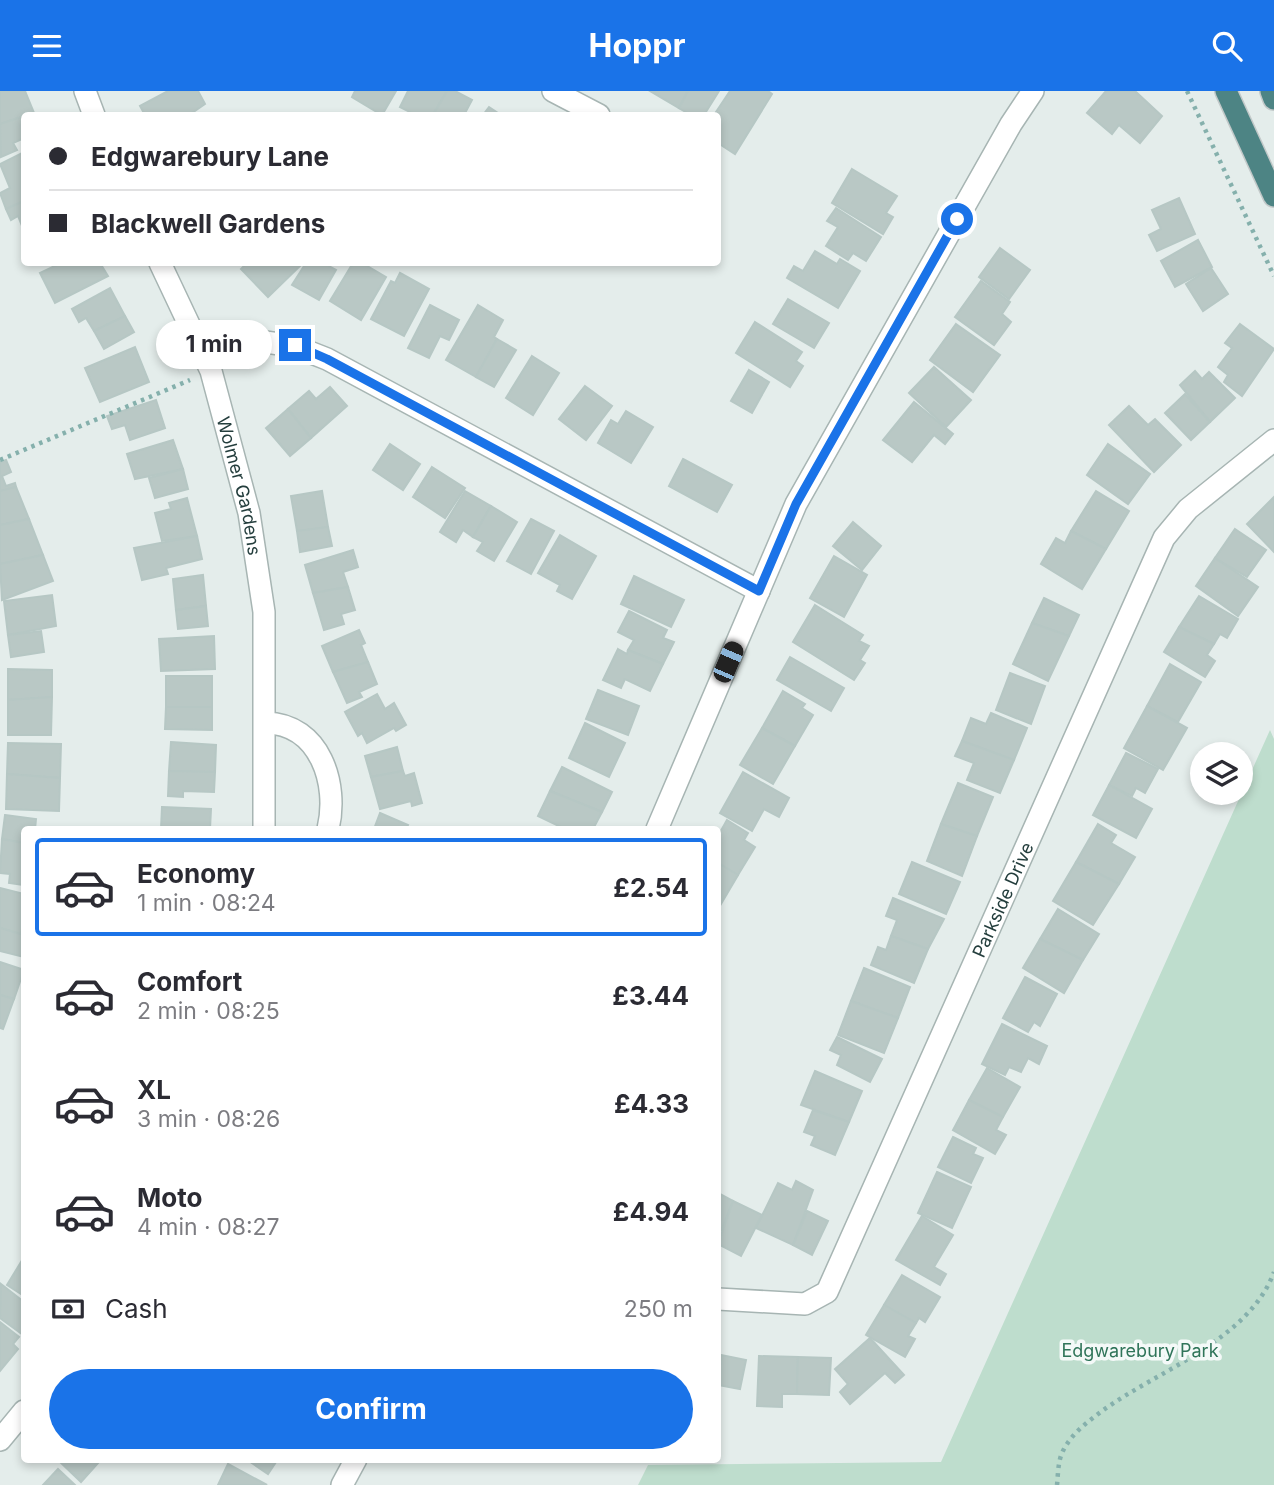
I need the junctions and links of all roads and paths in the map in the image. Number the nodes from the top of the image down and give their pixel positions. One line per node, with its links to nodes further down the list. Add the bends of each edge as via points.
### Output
1 (85, 91): 8 (street)
2 (553, 91): 9 (street)
3 (1034, 91): 17 (street, via 1004,136 796,504)
4 (1187, 91): 12 (path)
5 (1226, 91): 10 (highway)
6 (1270, 91): 7 (highway)
7 (1274, 99)
8 (93, 112)
9 (593, 112)
10 (1274, 196)
11 (161, 266): 13 (street, Wolmer Gardens)
12 (1274, 276)
13 (197, 344): 14 (street, Wolmer Gardens); 17 (street, via 260,339 295,345 327,359)
14 (211, 371): 16 (path); 18 (street, Wolmer Gardens, via 249,513 264,612)
15 (1274, 440): 23 (street, Parkside Drive, via 1188,509 1164,538 827,1292 805,1304)
16 (0, 460)
17 (759, 591): 21 (street)
18 (266, 723): 19 (street, Wolmer Gardens); 20 (street, via 297,730 321,757 333,799)
19 (264, 826)
20 (328, 826)
21 (658, 826)
22 (1274, 1272): 28 (path, via 1268,1287 1225,1335 1125,1394 1079,1428 1061,1454)
23 (721, 1299)
24 (21, 1415): 25 (street)
25 (0, 1440)
26 (354, 1463): 27 (street)
27 (342, 1485)
28 (1057, 1485)

